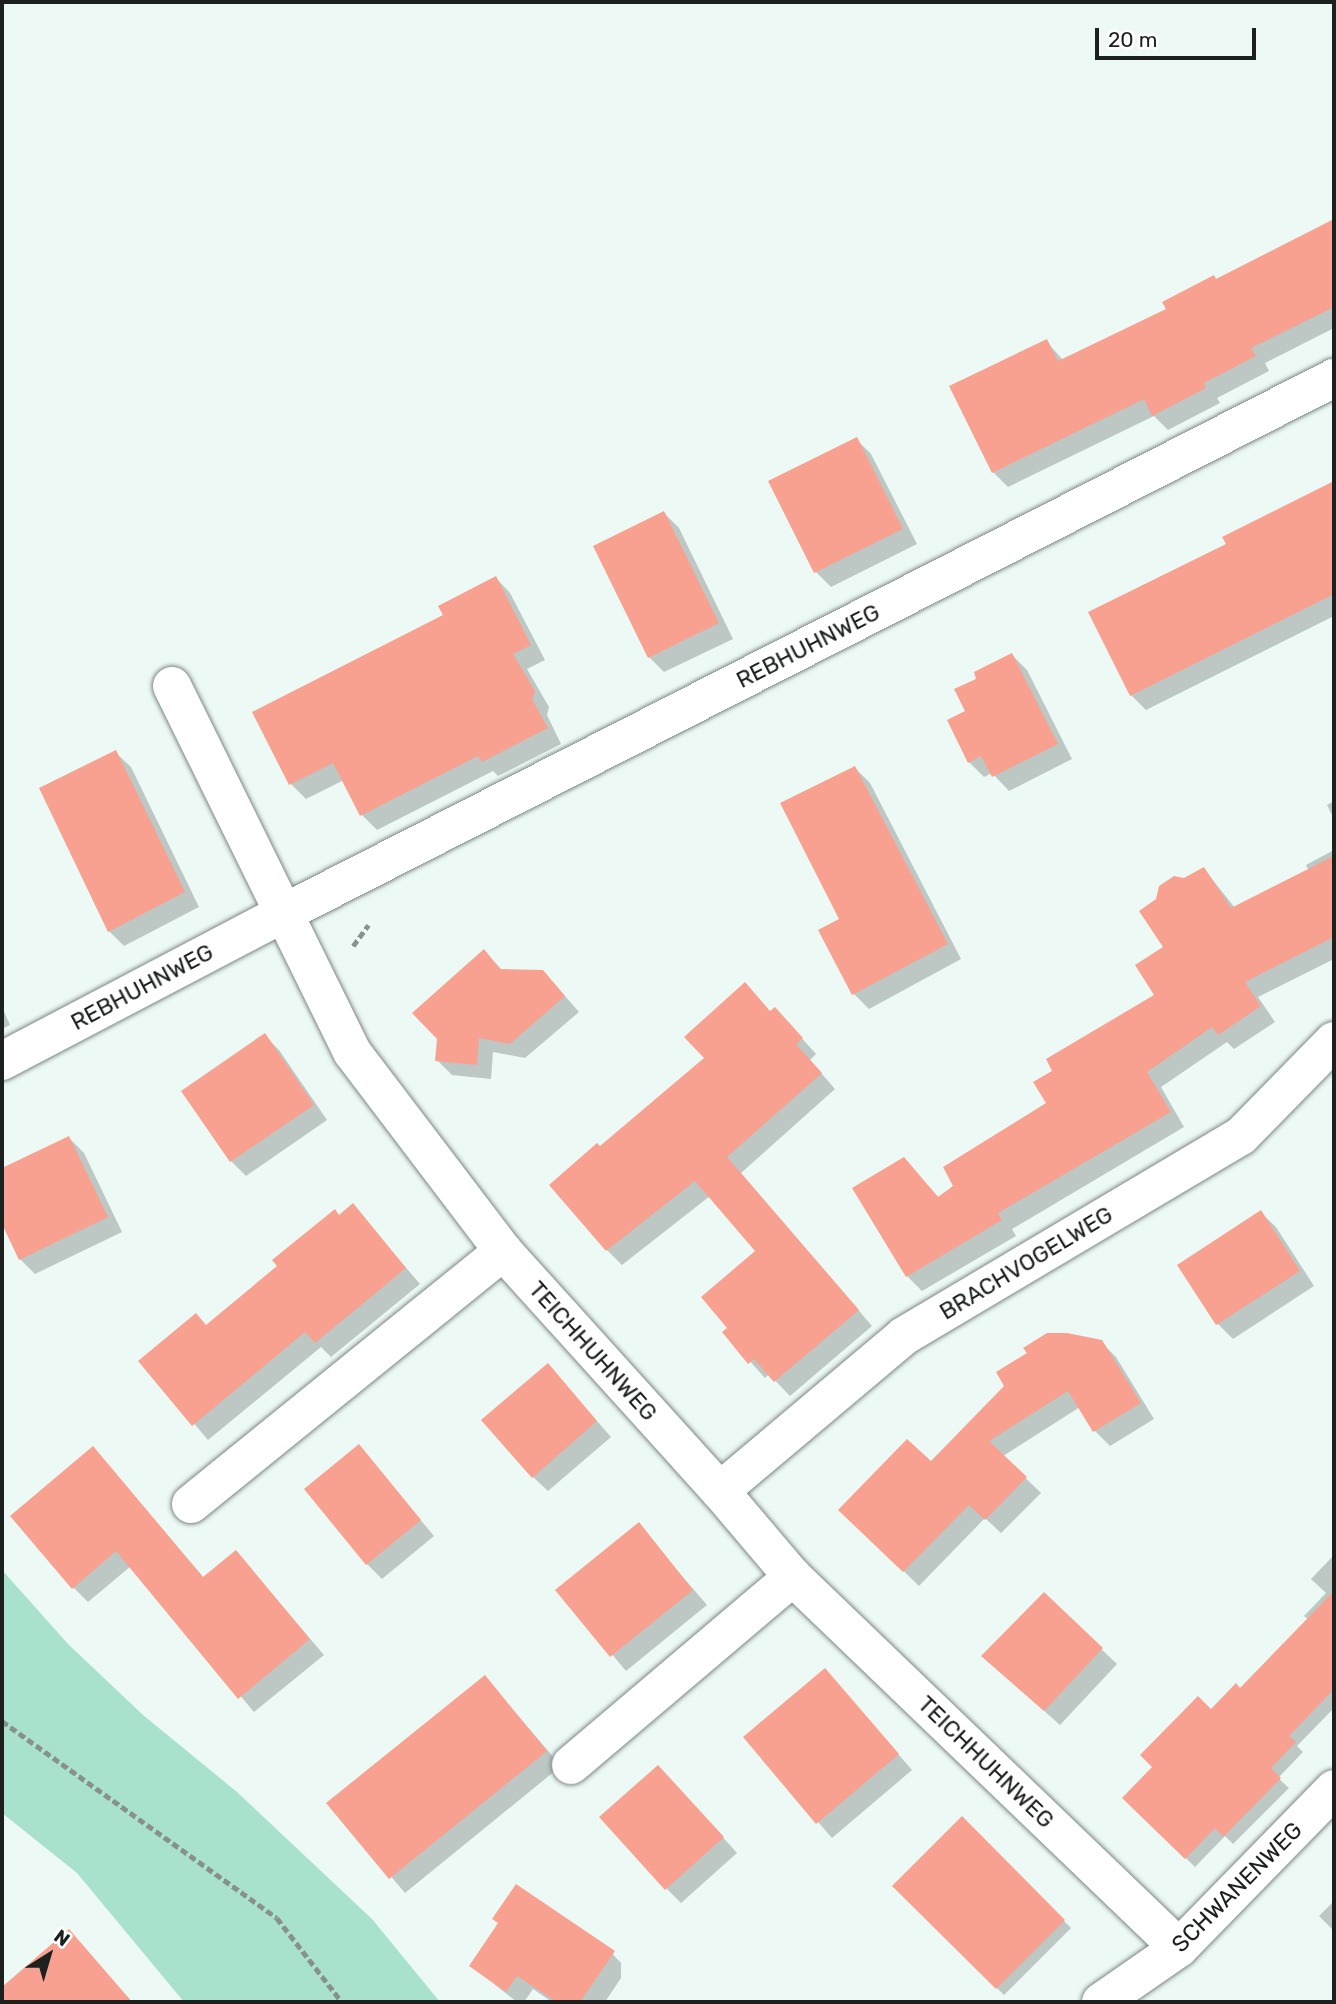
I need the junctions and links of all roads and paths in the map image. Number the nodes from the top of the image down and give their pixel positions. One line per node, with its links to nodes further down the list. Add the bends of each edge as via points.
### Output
1 (1334, 378): 3 (street, REBHUHNWEG)
2 (172, 686): 3 (street)
3 (282, 914): 5 (street, REBHUHNWEG); 6 (street, TEICHHUHNWEG, via 352,1052)
4 (1334, 1041): 7 (street, BRACHVOGELWEG, via 1241,1136 904,1336)
5 (2, 1060)
6 (503, 1251): 7 (street, TEICHHUHNWEG); 8 (street)
7 (720, 1491): 9 (street, TEICHHUHNWEG)
8 (191, 1504)
9 (793, 1577): 11 (street); 13 (street, TEICHHUHNWEG)
10 (2, 1721): 14 (path, via 277,1918)
11 (571, 1765)
12 (1334, 1789): 13 (street, SCHWANENWEG)
13 (1179, 1948): 15 (street, SCHWANENWEG)
14 (342, 2002)
15 (1101, 2002)

